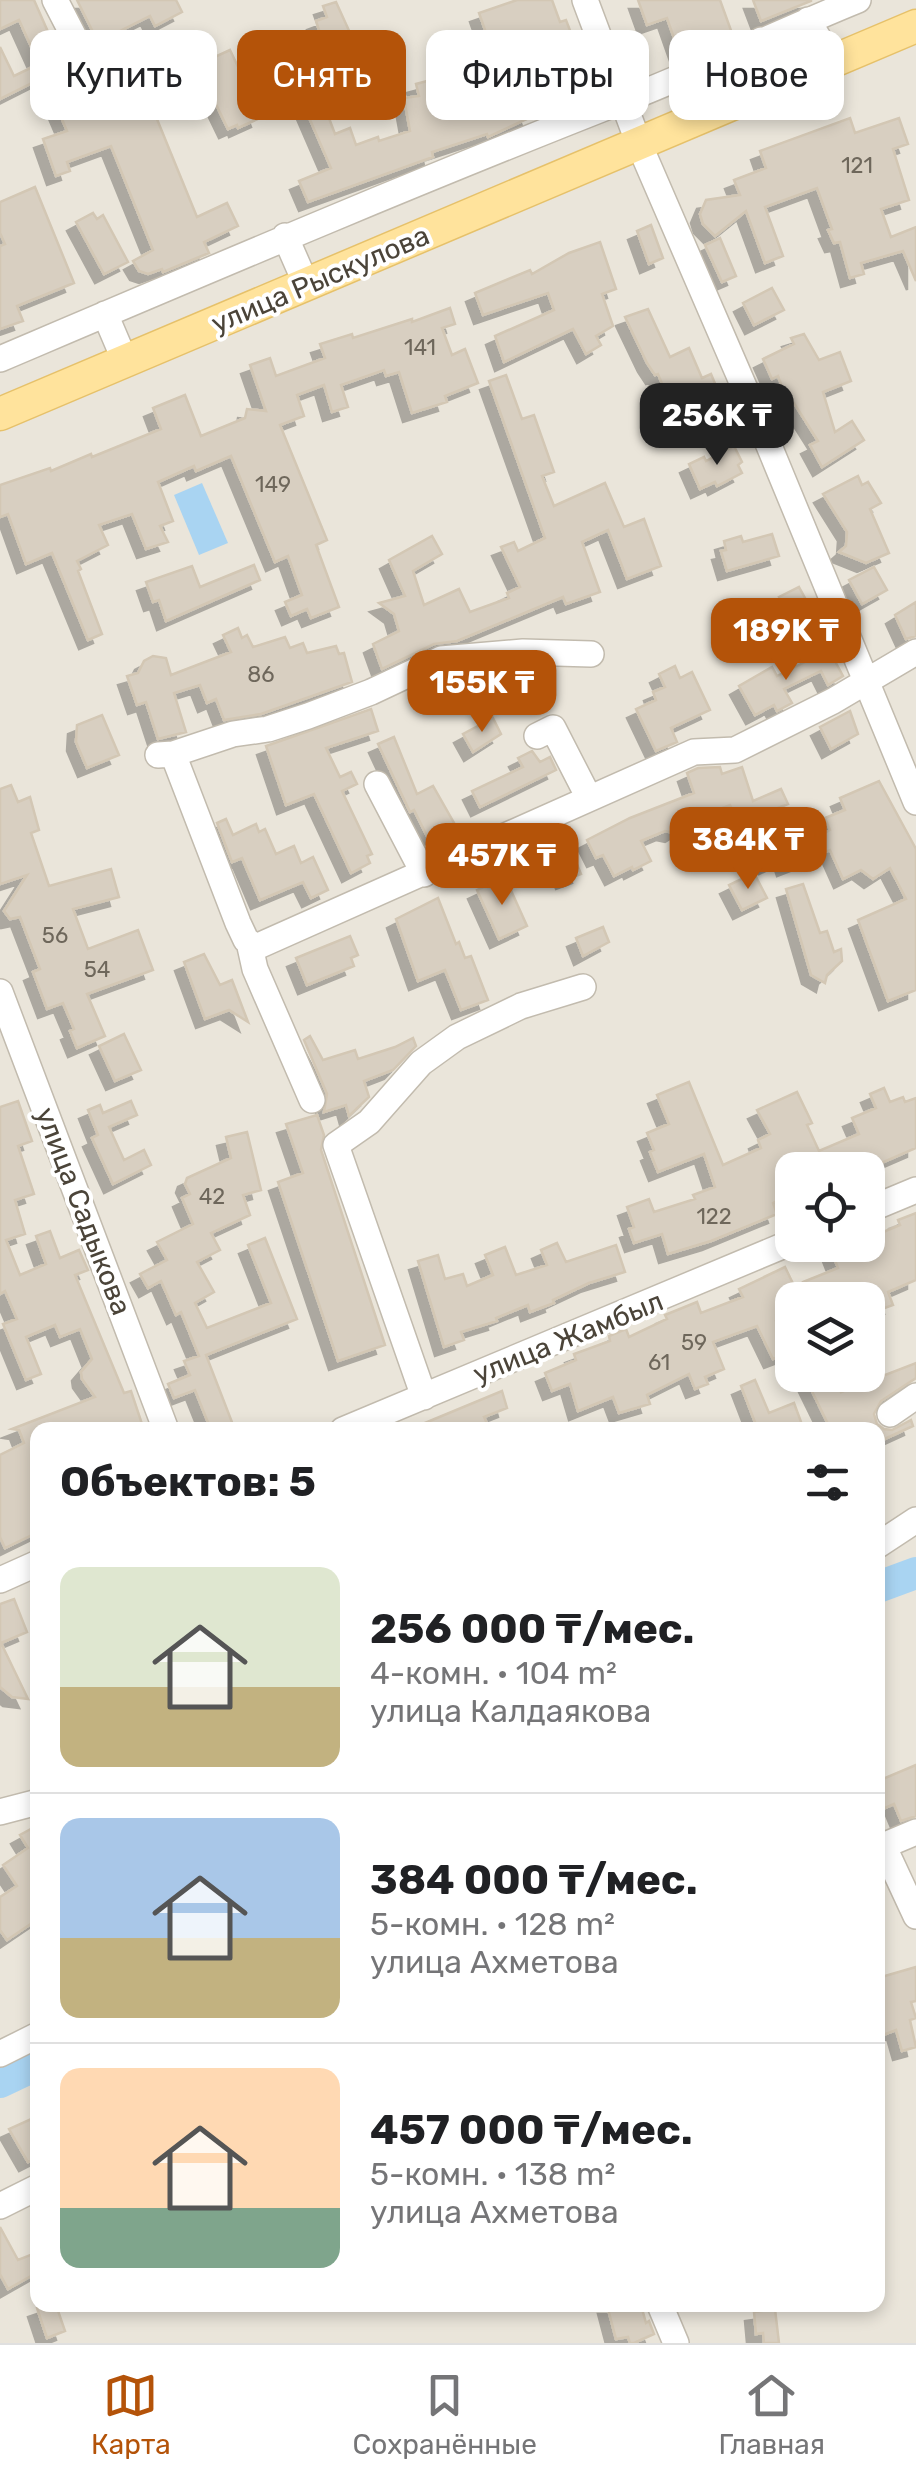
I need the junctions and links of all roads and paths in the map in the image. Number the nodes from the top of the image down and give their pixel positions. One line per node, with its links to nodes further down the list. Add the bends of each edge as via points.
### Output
1 (55, 0): 6 (street)
2 (585, 0): 7 (street)
3 (858, 0): 4 (street)
4 (808, 20): 8 (street); 9 (street)
5 (916, 26): 10 (main road, улица Рыскулова)
6 (70, 30)
7 (596, 30)
8 (784, 30)
9 (814, 30)
10 (844, 57)
11 (575, 120): 15 (street)
12 (630, 120): 14 (street)
13 (696, 120): 14 (main road, улица Рыскулова)
14 (639, 144): 16 (main road, улица Рыскулова); 23 (street)
15 (284, 236): 16 (street); 17 (street)
16 (306, 284): 19 (main road, улица Рыскулова)
17 (104, 314): 18 (street); 19 (street)
18 (0, 359)
19 (125, 361): 20 (main road, улица Рыскулова)
20 (0, 414)
21 (916, 652): 23 (street)
22 (591, 654): 29 (street, via 442,660 308,716 165,755)
23 (866, 680): 26 (street, via 734,750 694,752); 27 (street)
24 (537, 736): 26 (street, via 553,728)
25 (377, 784): 28 (street)
26 (589, 798): 28 (street)
27 (916, 802)
28 (424, 874): 29 (street, via 256,947)
29 (249, 942): 32 (street)
30 (583, 987): 37 (street, via 521,1006 458,1037 422,1062 370,1122 336,1145)
31 (0, 992): 39 (street, улица Садыкова)
32 (312, 1100)
33 (916, 1190): 34 (street)
34 (885, 1203)
35 (775, 1249): 37 (street, улица Жамбыл)
36 (916, 1396): 38 (street)
37 (424, 1397): 40 (street, улица Жамбыл)
38 (890, 1414)
39 (163, 1422)
40 (363, 1422)
41 (916, 1520): 42 (street)
42 (885, 1540)
43 (30, 1567): 44 (street)
44 (0, 1580)
45 (30, 1804): 46 (street)
46 (0, 1812)
47 (916, 1832): 48 (street)
48 (885, 1844)
49 (885, 1856): 50 (street)
50 (916, 1916)
51 (30, 2039): 52 (street)
52 (0, 2054)
53 (30, 2191): 54 (street)
54 (0, 2206)
55 (663, 2312): 56 (street)
56 (676, 2343)

